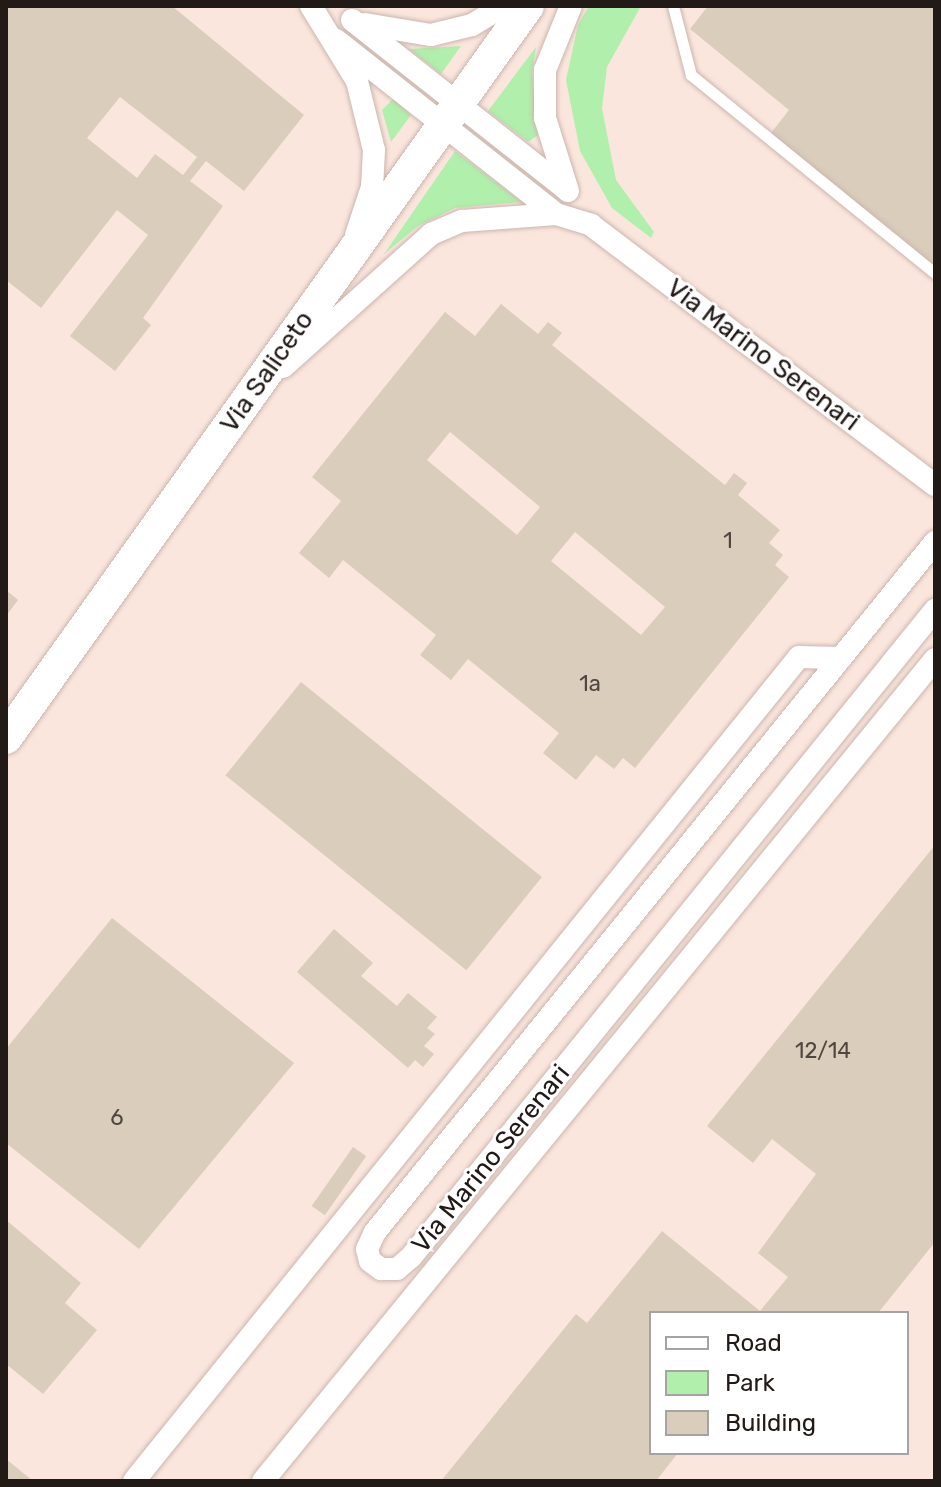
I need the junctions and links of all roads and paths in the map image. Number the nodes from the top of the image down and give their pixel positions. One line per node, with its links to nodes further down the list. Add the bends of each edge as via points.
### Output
1 (312, 6): 6 (street); 7 (street)
2 (504, 6): 6 (street, via 472,25 431,35 391,32)
3 (528, 6): 8 (main road, Via Saliceto)
4 (571, 6): 9 (street, Via Marino Serenari, via 545,70 545,118)
5 (673, 6): 13 (lane, via 691,75)
6 (352, 20): 8 (street)
7 (336, 40): 8 (street); 12 (street, via 357,81 374,150 372,187)
8 (451, 113): 9 (street, Via Marino Serenari); 10 (street, Via Marino Serenari); 12 (main road, Via Saliceto)
9 (567, 190): 11 (street, Via Marino Serenari)
10 (556, 214): 11 (street, Via Marino Serenari); 14 (street, Via Marino Serenari, via 462,221 431,234)
11 (591, 225): 15 (street, Via Marino Serenari)
12 (346, 261): 14 (main road, Via Saliceto)
13 (935, 273)
14 (247, 401): 22 (main road, Via Saliceto)
15 (935, 485)
16 (935, 542): 18 (street, Via Marino Serenari)
17 (935, 610): 20 (street, Via Marino Serenari)
18 (841, 658): 23 (street, via 799,657); 24 (street, Via Marino Serenari)
19 (935, 659): 21 (street, Via Marino Serenari)
20 (883, 674): 21 (street); 25 (street, Via Marino Serenari)
21 (907, 693): 26 (street, Via Marino Serenari)
22 (6, 738)
23 (706, 772): 24 (street); 27 (street)
24 (731, 793): 28 (street, Via Marino Serenari)
25 (756, 832): 26 (street); 29 (street, Via Marino Serenari)
26 (779, 850): 30 (street, Via Marino Serenari)
27 (563, 949): 28 (street); 31 (street)
28 (588, 969): 32 (street, Via Marino Serenari)
29 (600, 1024): 30 (street); 32 (street, Via Marino Serenari, via 411,1257 397,1269 381,1269 367,1249 375,1232)
30 (622, 1042): 34 (street, Via Marino Serenari)
31 (425, 1120): 32 (street); 33 (street)
32 (450, 1139)
33 (134, 1481)
34 (263, 1481)

